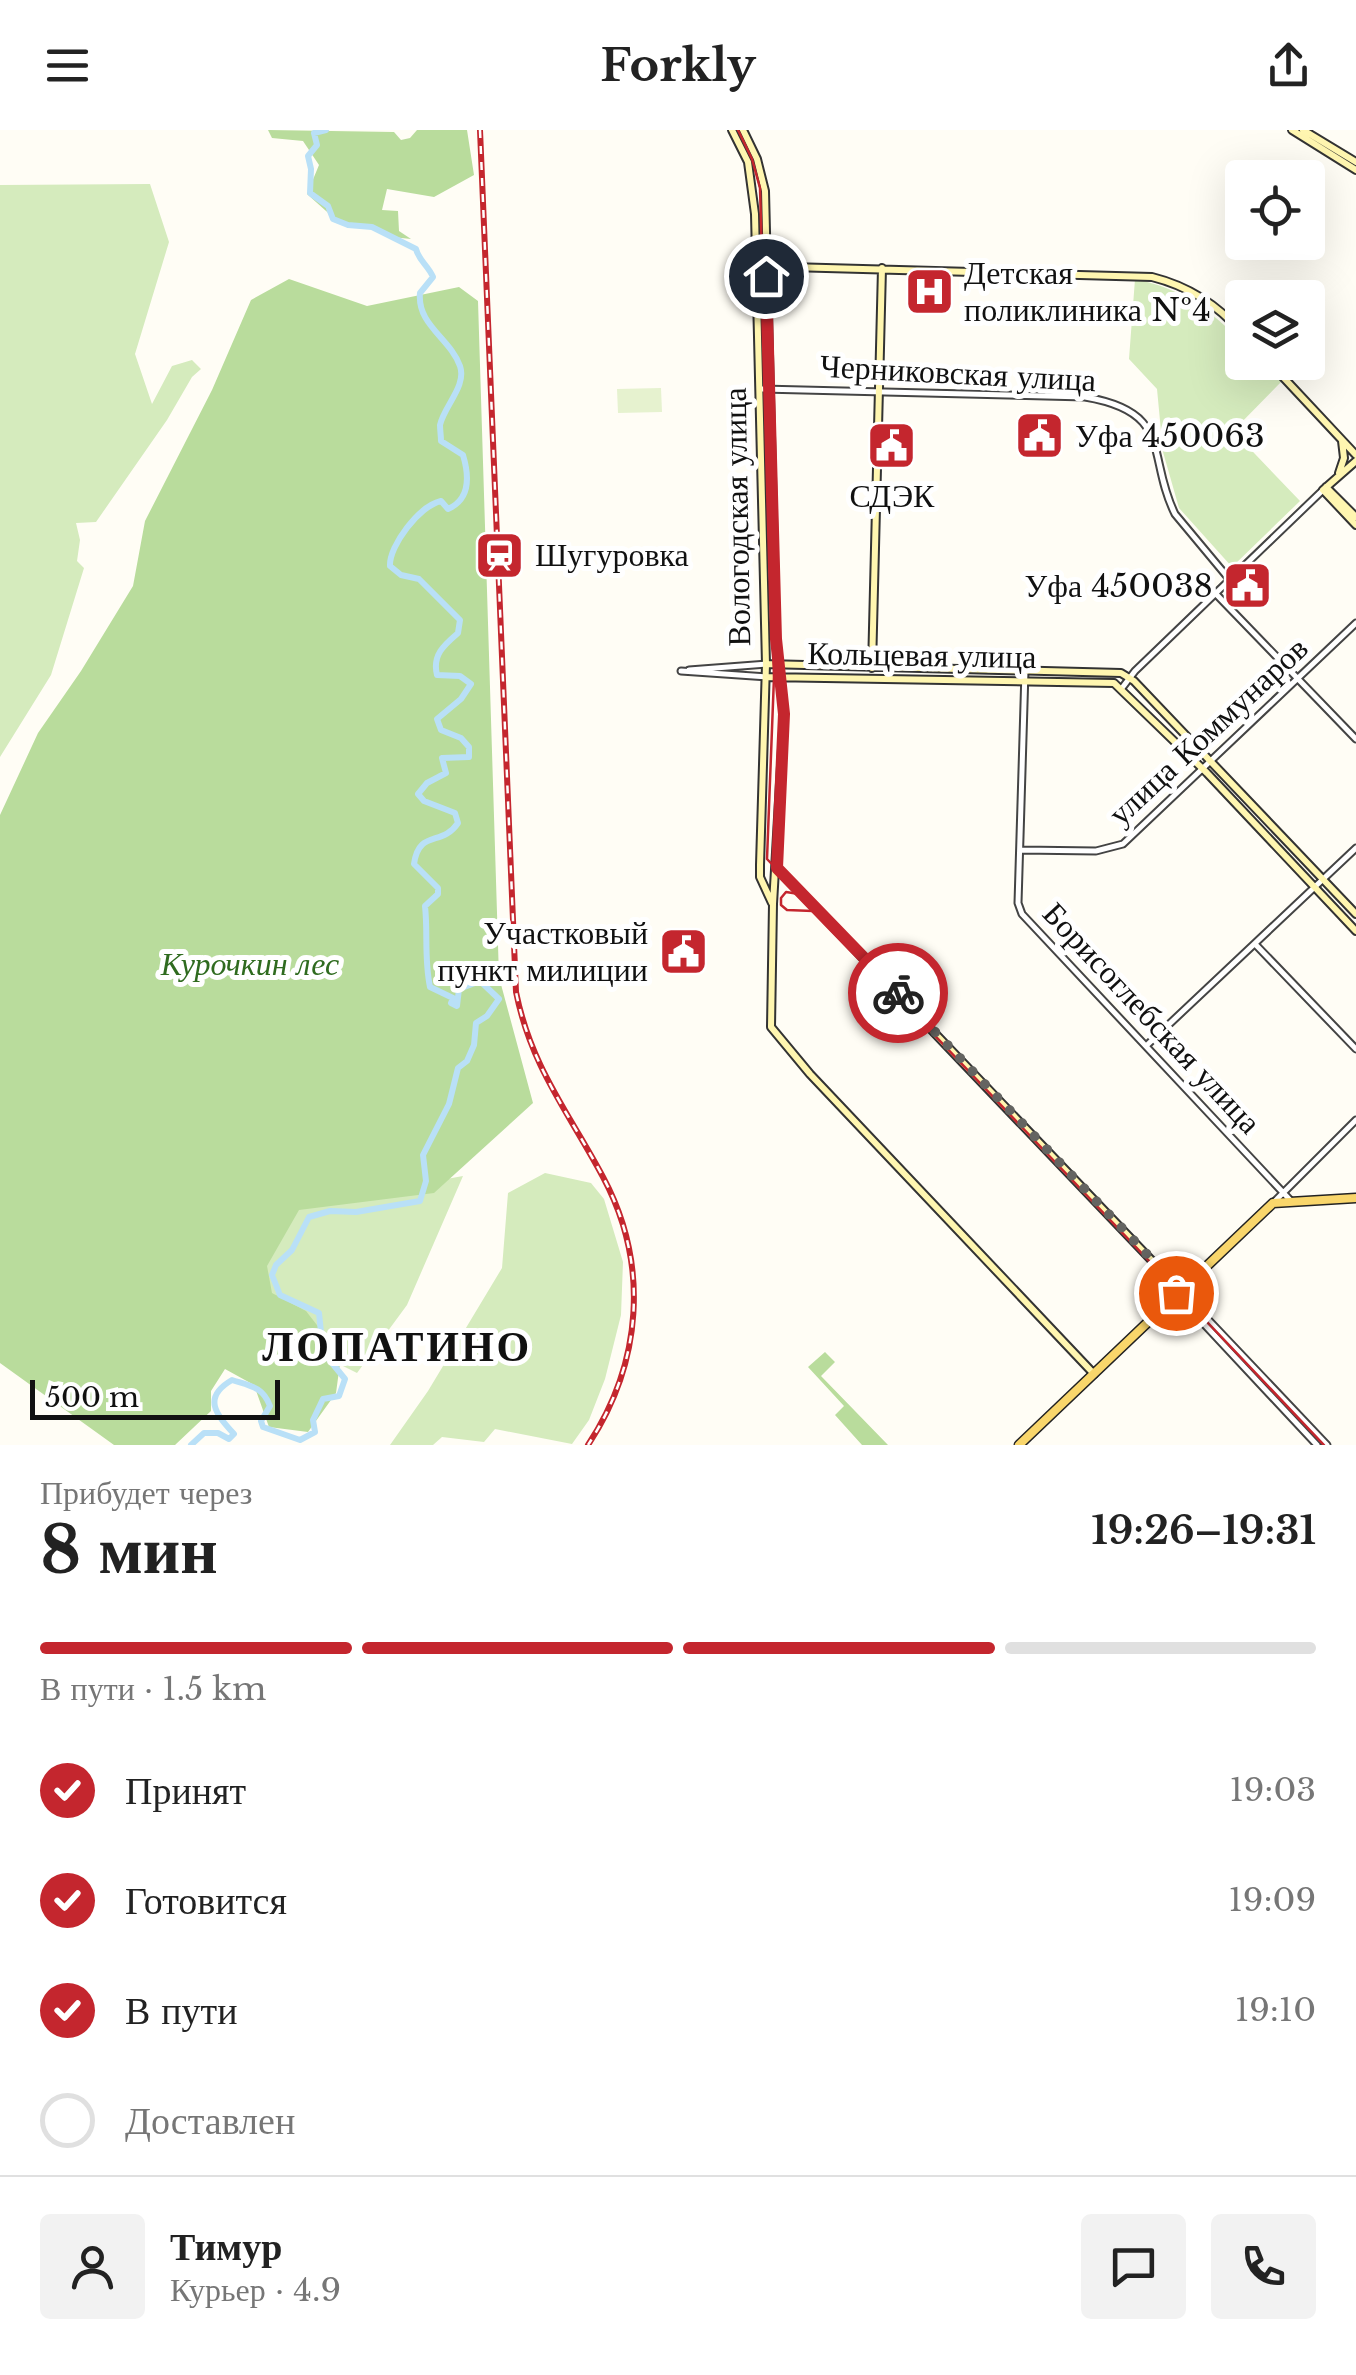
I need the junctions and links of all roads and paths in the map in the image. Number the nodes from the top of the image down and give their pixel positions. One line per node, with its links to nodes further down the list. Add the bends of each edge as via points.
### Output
1 (732, 130): 7 (main road, Вологодская улица, via 748,162)
2 (743, 130): 8 (main road, Вологодская улица, via 765,190)
3 (1292, 130): 6 (main road)
4 (1303, 130): 5 (main road)
5 (1356, 162)
6 (1356, 170)
7 (756, 266): 8 (main road); 12 (main road, Вологодская улица)
8 (766, 266): 9 (main road); 13 (main road, Вологодская улица)
9 (882, 268): 10 (main road, via 1152,276 1190,290); 14 (main road)
10 (1225, 317)
11 (1286, 380): 15 (main road)
12 (760, 389): 13 (street, Черниковская улица); 24 (main road, Вологодская улица)
13 (770, 389): 14 (street, Черниковская улица); 25 (main road, Вологодская улица)
14 (880, 389): 21 (street, Черниковская улица, via 1085,396 1122,408 1152,433 1176,514); 26 (main road)
15 (1342, 440): 16 (main road); 17 (main road)
16 (1356, 458): 17 (main road)
17 (1337, 477): 18 (main road)
18 (1325, 488): 19 (main road); 20 (main road); 21 (street)
19 (1356, 517)
20 (1356, 525)
21 (1230, 580): 22 (street)
22 (1216, 594): 30 (street); 31 (street)
23 (1356, 624): 31 (street, улица Коммунаров)
24 (766, 664): 25 (main road, Кольцевая улица); 28 (main road, Вологодская улица); 28 (street, Кольцевая улица, via 680,670)
25 (779, 664): 26 (main road, Кольцевая улица); 29 (main road, Вологодская улица)
26 (872, 668): 27 (main road, Кольцевая улица)
27 (1025, 671): 30 (main road, Кольцевая улица); 32 (street, Борисоглебская улица)
28 (766, 677): 29 (main road, Кольцевая улица); 42 (main road, Вологодская улица, via 760,877)
29 (780, 677): 32 (main road, Кольцевая улица); 39 (main road, Вологодская улица)
30 (1130, 678): 33 (street); 35 (main road)
31 (1298, 679): 34 (street); 35 (street, улица Коммунаров)
32 (1025, 682): 33 (main road, Кольцевая улица); 38 (street, Борисоглебская улица)
33 (1122, 688): 36 (main road)
34 (1356, 739)
35 (1210, 763): 36 (street, улица Коммунаров); 40 (main road)
36 (1203, 770): 38 (street, улица Коммунаров, via 1124,844 1096,851); 41 (main road)
37 (1356, 848): 40 (street)
38 (1021, 850): 46 (street, Борисоглебская улица, via 1022,914)
39 (777, 868): 42 (main road, Вологодская улица); 53 (main road)
40 (1324, 880): 41 (street); 43 (main road)
41 (1315, 888): 44 (main road); 45 (street)
42 (773, 904): 54 (main road, Вологодская улица, via 769,1020 777,1038)
43 (1356, 914)
44 (1356, 932)
45 (1255, 944): 46 (street); 47 (street)
46 (1146, 1046): 49 (street, Борисоглебская улица)
47 (1356, 1049)
48 (1356, 1120): 49 (street)
49 (1283, 1191): 51 (street, Борисоглебская улица); 52 (street)
50 (1356, 1198): 51 (main road)
51 (1292, 1201): 52 (main road)
52 (1273, 1202): 53 (main road)
53 (1178, 1291): 54 (main road); 56 (street); 57 (street)
54 (1094, 1374): 55 (main road)
55 (1019, 1445)
56 (1317, 1445)
57 (1328, 1445)

